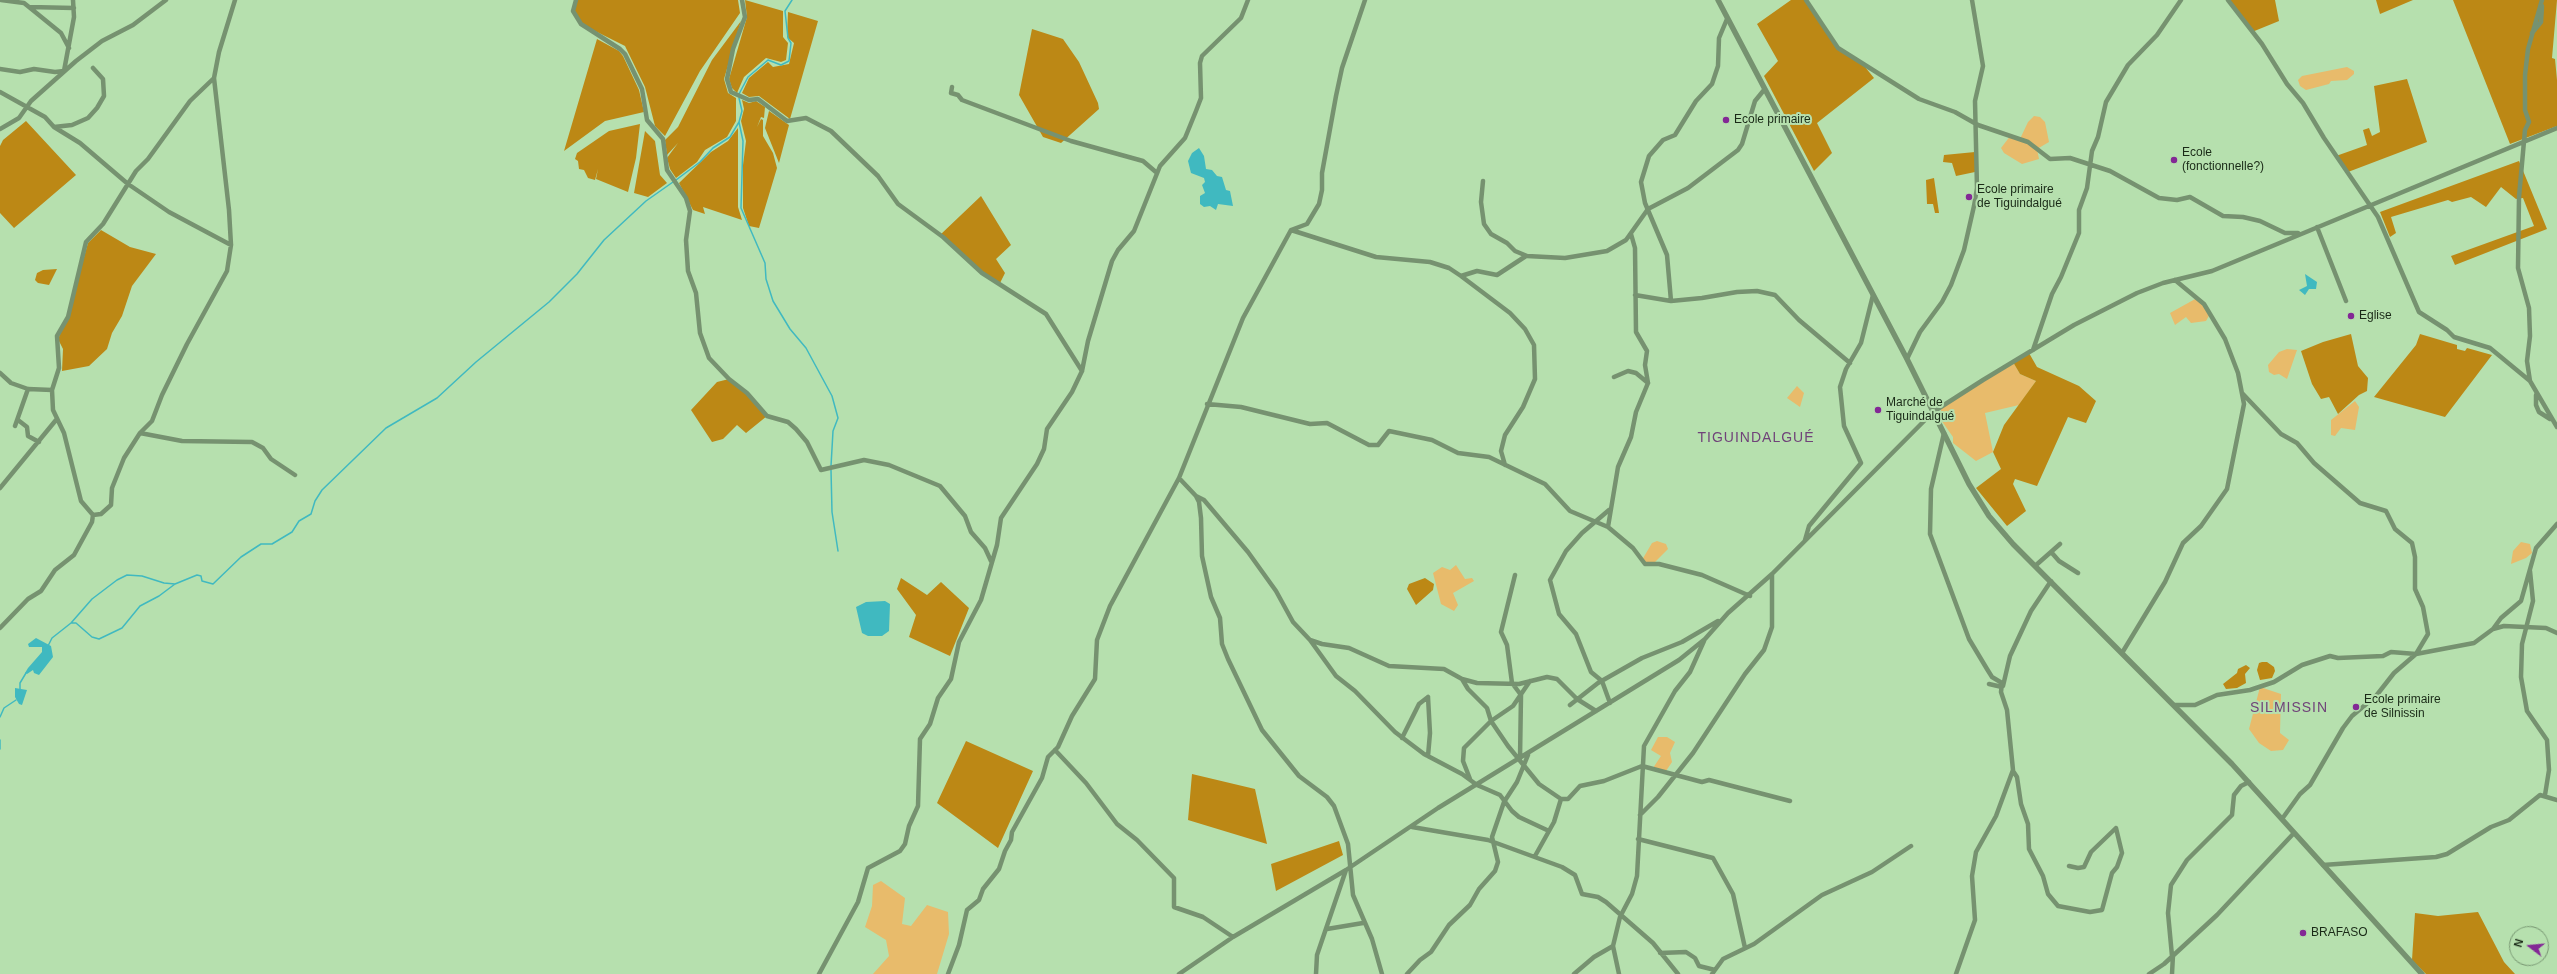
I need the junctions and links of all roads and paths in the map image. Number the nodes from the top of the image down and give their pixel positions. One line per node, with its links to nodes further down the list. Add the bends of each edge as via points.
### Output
1 (1, 0): 15 (street, via 24,3)
2 (73, 0): 16 (street)
3 (166, 0): 21 (street, via 133,25 102,41)
4 (235, 0): 22 (street)
5 (576, 0): 83 (street, via 573,11 581,24 625,54 642,89 647,120 663,139 667,170 686,198 690,211 686,240 687,265 696,293 700,333 709,358 747,393 766,416 788,422 796,429 807,442 821,470 864,460 889,465 940,486 965,516 971,532 985,548)
6 (742, 0): 53 (street, via 745,17 733,49 727,79 731,92 749,100 758,99 787,122 806,118 831,131 878,176 898,204 943,237 982,273 1046,314)
7 (1248, 0): 33 (street, via 1241,18 1202,56 1199,104 1185,138 1173,149)
8 (1365, 0): 39 (street, via 1342,68 1322,173 1319,204 1307,224)
9 (1718, 0): 17 (street)
10 (1806, 0): 27 (street, via 1838,48 1919,98)
11 (1972, 0): 27 (street, via 1983,66 1976,96)
12 (2181, 0): 32 (street, via 2157,35 2128,65 2113,88 2106,102)
13 (2228, 0): 36 (street, via 2262,44 2287,84 2303,102 2324,138)
14 (2542, 0): 31 (street, via 2531,35 2525,75 2525,110 2529,122)
15 (29, 7): 16 (street); 18 (street, via 60,33)
16 (74, 8): 18 (street)
17 (1727, 18): 24 (street); 37 (street, via 1720,38 1718,66 1712,84 1696,101 1675,135 1663,140 1649,156 1641,182)
18 (69, 48): 21 (street)
19 (93, 68): 28 (street, via 104,79 104,96 97,108 88,118 72,125)
20 (0, 69): 21 (street, via 20,72 34,69)
21 (64, 71): 26 (street)
22 (214, 78): 35 (street, via 190,101); 42 (street, via 227,177)
23 (952, 87): 33 (street, via 951,93 958,95 962,100 1071,141 1143,161)
24 (1764, 90): 37 (street, via 1755,101 1744,140 1738,150 1688,188); 47 (street)
25 (0, 92): 26 (street)
26 (28, 106): 28 (street, via 45,117); 30 (street, via 19,118)
27 (1975, 123): 32 (street, via 2028,142 2050,159 2070,158); 51 (street, via 1977,188 1964,250 1942,302 1920,332)
28 (54, 127): 35 (street, via 80,143)
29 (2557, 128): 31 (street)
30 (0, 129)
31 (2524, 141): 36 (street); 56 (street, via 2519,197 2518,268 2529,308)
32 (2090, 165): 40 (street, via 2110,170 2159,198 2177,200 2190,197 2223,216 2243,217 2285,232); 50 (street, via 2087,188 2079,210 2079,233 2052,294)
33 (1157, 174): 53 (street, via 1134,231 1112,261 1088,341)
34 (1483, 182): 43 (street, via 1481,202 1484,224 1493,236 1507,243 1514,251)
35 (128, 184): 42 (street, via 169,212); 59 (street, via 118,204 86,242 81,254 68,317 58,336 59,368)
36 (2371, 206): 38 (street); 56 (street, via 2419,312 2454,336 2490,348)
37 (1648, 209): 41 (street); 48 (street, via 1667,255)
38 (2317, 227): 40 (street); 49 (street)
39 (1291, 230): 44 (street, via 1376,257 1430,262 1449,268); 61 (street, via 1243,318)
40 (2304, 233): 45 (street, via 2212,271)
41 (1631, 234): 43 (street, via 1619,245 1599,254 1565,258); 46 (street, via 1635,243)
42 (231, 245): 67 (street, via 227,271 184,350 152,421)
43 (1527, 256): 44 (street, via 1497,275 1477,272)
44 (1461, 276): 70 (street, via 1510,313 1525,329 1534,346 1535,379 1500,451)
45 (2175, 280): 50 (street, via 2136,293 2074,325); 60 (street, via 2204,304 2214,320 2225,339)
46 (1635, 295): 48 (street); 57 (street, via 1636,332 1647,351 1645,365)
47 (1873, 295): 51 (street); 52 (street, via 1861,343)
48 (1671, 301): 52 (street, via 1737,292 1757,291 1775,295 1834,352)
49 (2346, 301)
50 (2033, 350): 62 (street)
51 (1907, 359): 62 (street)
52 (1850, 363): 80 (street, via 1840,387 1841,416 1861,463 1809,526)
53 (1082, 371): 83 (street, via 1072,392 1047,429 1044,449 1037,464 1001,518 997,545)
54 (0, 373): 58 (street, via 11,383)
55 (1614, 377): 57 (street, via 1628,371 1636,373)
56 (2530, 381): 66 (street)
57 (1648, 383): 75 (street, via 1636,412 1631,437 1618,467)
58 (28, 389): 59 (street); 63 (street)
59 (52, 390): 64 (street)
60 (2242, 393): 98 (street, via 2242,418 2227,489 2201,526 2183,543 2165,582); 99 (street, via 2280,434 2297,443 2314,463 2352,496 2366,506 2386,511 2395,529 2412,543 2415,557 2415,589 2423,607 2428,634)
61 (1207, 404): 70 (street, via 1242,407 1310,424 1327,423 1374,446 1382,442 1386,432 1404,433 1432,440 1458,453 1481,455); 72 (street)
62 (1933, 412): 68 (street); 80 (street)
63 (18, 420): 65 (street); 69 (street, via 27,427 28,436)
64 (56, 420): 69 (street); 76 (street, via 64,434 81,502)
65 (15, 426)
66 (2557, 427)
67 (140, 432): 71 (street, via 182,441 252,442 263,448 270,459); 76 (street, via 124,458 112,488 111,505 101,514)
68 (1944, 433): 84 (street, via 1988,516); 105 (street, via 1931,489 1930,534 1969,639 1992,677 2002,683)
69 (39, 442): 73 (street)
70 (1505, 465): 77 (street, via 1545,484 1570,511)
71 (295, 475)
72 (1179, 478): 74 (street); 114 (street, via 1112,601 1097,640 1095,679)
73 (0, 488)
74 (1196, 496): 96 (street, via 1204,500 1263,570 1298,630); 141 (street, via 1201,518 1202,556 1211,597 1220,618 1222,644 1228,659 1262,730 1299,776 1327,797 1334,806 1348,844)
75 (1609, 510): 77 (street); 79 (street)
76 (93, 515): 92 (street, via 92,522 74,555 55,570 41,591 28,599)
77 (1597, 522): 79 (street); 102 (street, via 1582,533 1566,551 1550,580 1559,614 1576,634 1591,672)
78 (2557, 524): 85 (street, via 2536,548)
79 (1608, 527): 90 (street, via 1629,544 1645,564 1659,564 1702,575)
80 (1805, 540): 87 (street)
81 (2060, 544): 82 (street)
82 (2052, 553): 84 (street); 86 (street, via 2059,561)
83 (991, 561): 151 (street, via 981,600 960,642 951,679 938,698 930,724 920,739 918,806 909,826 905,844 900,851 871,864 868,868 856,906)
84 (2035, 566): 89 (street)
85 (2530, 567): 93 (street, via 2533,601); 94 (street, via 2521,601 2500,618)
86 (2078, 573)
87 (1772, 574): 90 (street); 121 (street, via 1772,628 1767,644)
88 (1515, 575): 103 (street, via 1501,632 1507,645)
89 (2051, 581): 98 (street); 105 (street, via 2031,611 2010,656)
90 (1750, 596): 91 (street)
91 (1723, 618): 97 (street); 102 (street, via 1682,642 1642,658)
92 (0, 628)
93 (2527, 628): 94 (street, via 2504,626); 95 (street, via 2546,628); 125 (street, via 2522,644 2521,677 2527,711 2547,740 2549,770)
94 (2493, 629): 99 (street, via 2474,643)
95 (2557, 633)
96 (1310, 640): 100 (street, via 1349,648 1389,666 1437,668); 113 (street, via 1336,676 1355,691)
97 (1704, 640): 108 (street, via 1679,660); 119 (street, via 1690,672 1675,691 1644,746)
98 (2122, 653): 109 (street)
99 (2416, 654): 109 (street, via 2391,652 2383,656 2330,656 2302,665 2274,682 2258,685 2250,690 2217,695 2195,705); 131 (street, via 2394,673 2376,696 2352,716 2310,785)
100 (1462, 679): 103 (street, via 1477,683); 112 (street, via 1487,708)
101 (1530, 681): 103 (street); 106 (street); 107 (street, via 1547,677 1557,679)
102 (1602, 681): 107 (street); 108 (street)
103 (1512, 683): 106 (street)
104 (1989, 684): 105 (street)
105 (2002, 690): 120 (street, via 2007,710)
106 (1522, 695): 112 (street, via 1513,706); 117 (street)
107 (1576, 699): 110 (street); 111 (street)
108 (1610, 703): 111 (street)
109 (2174, 704): 123 (street)
110 (1570, 705)
111 (1596, 711): 115 (street)
112 (1491, 721): 117 (street); 122 (street, via 1472,738 1462,754)
113 (1402, 738): 116 (street); 116 (street, via 1418,704 1428,697)
114 (1055, 750): 145 (street, via 1086,783 1117,824 1137,840 1174,878 1174,907 1204,917); 152 (street, via 1048,757 1042,778 1012,832 999,869 983,888 979,900 967,910 959,945)
115 (1529, 754): 117 (street); 118 (street)
116 (1428, 756): 122 (street)
117 (1520, 759): 118 (street); 124 (street)
118 (1523, 764): 126 (street, via 1539,784); 129 (street)
119 (1642, 766): 121 (street); 126 (street, via 1604,781 1580,786 1568,799); 130 (street)
120 (2013, 771): 140 (street, via 2017,777 2021,804 2028,824 2029,849 2043,876 2048,894 2058,906 2090,912 2102,910 2112,873 2122,853 2116,828 2090,852 2084,867); 160 (street, via 1996,816 1976,852 1972,876 1975,920)
121 (1677, 774): 128 (street); 130 (street)
122 (1470, 779): 124 (street)
123 (2249, 782): 131 (street); 149 (street, via 2241,786 2234,795 2232,815 2187,860 2171,885 2168,913)
124 (1476, 785): 129 (street, via 1500,795); 132 (street)
125 (2545, 795): 127 (street); 139 (street, via 2540,795 2509,820 2491,827 2447,854 2432,858 2393,858)
126 (1561, 799): 133 (street)
127 (2557, 800)
128 (1790, 801)
129 (1504, 802): 133 (street, via 1519,817); 136 (street, via 1492,836)
130 (1640, 815): 135 (street)
131 (2282, 819): 134 (street)
132 (1412, 827): 136 (street); 141 (street)
133 (1549, 832): 138 (street)
134 (2294, 833): 139 (street); 149 (street, via 2217,915)
135 (1638, 839): 142 (street, via 1635,886); 147 (street, via 1713,858 1733,894)
136 (1493, 842): 138 (street); 156 (street, via 1498,862 1495,871 1481,886 1470,905 1449,925 1432,952)
137 (1911, 846): 147 (street, via 1872,872 1822,895 1754,944)
138 (1535, 856): 142 (street, via 1562,866 1575,876 1582,894 1598,897)
139 (2323, 865): 163 (street)
140 (2069, 866)
141 (1348, 868): 143 (street, via 1353,895); 144 (street, via 1333,901); 145 (street)
142 (1620, 917): 146 (street); 148 (street, via 1634,926)
143 (1363, 923): 144 (street); 155 (street, via 1372,939)
144 (1327, 929): 154 (street, via 1317,955)
145 (1233, 937): 153 (street)
146 (1613, 946): 157 (street); 158 (street)
147 (1744, 948): 150 (street, via 1723,959)
148 (1660, 953): 150 (street, via 1686,952 1695,958 1700,966); 159 (street)
149 (2172, 956): 161 (street); 162 (street)
150 (1713, 972)
151 (819, 974)
152 (948, 974)
153 (1179, 974)
154 (1316, 974)
155 (1382, 974)
156 (1407, 974)
157 (1574, 974)
158 (1619, 974)
159 (1678, 974)
160 (1956, 974)
161 (2149, 974)
162 (2172, 974)
163 (2422, 974)

